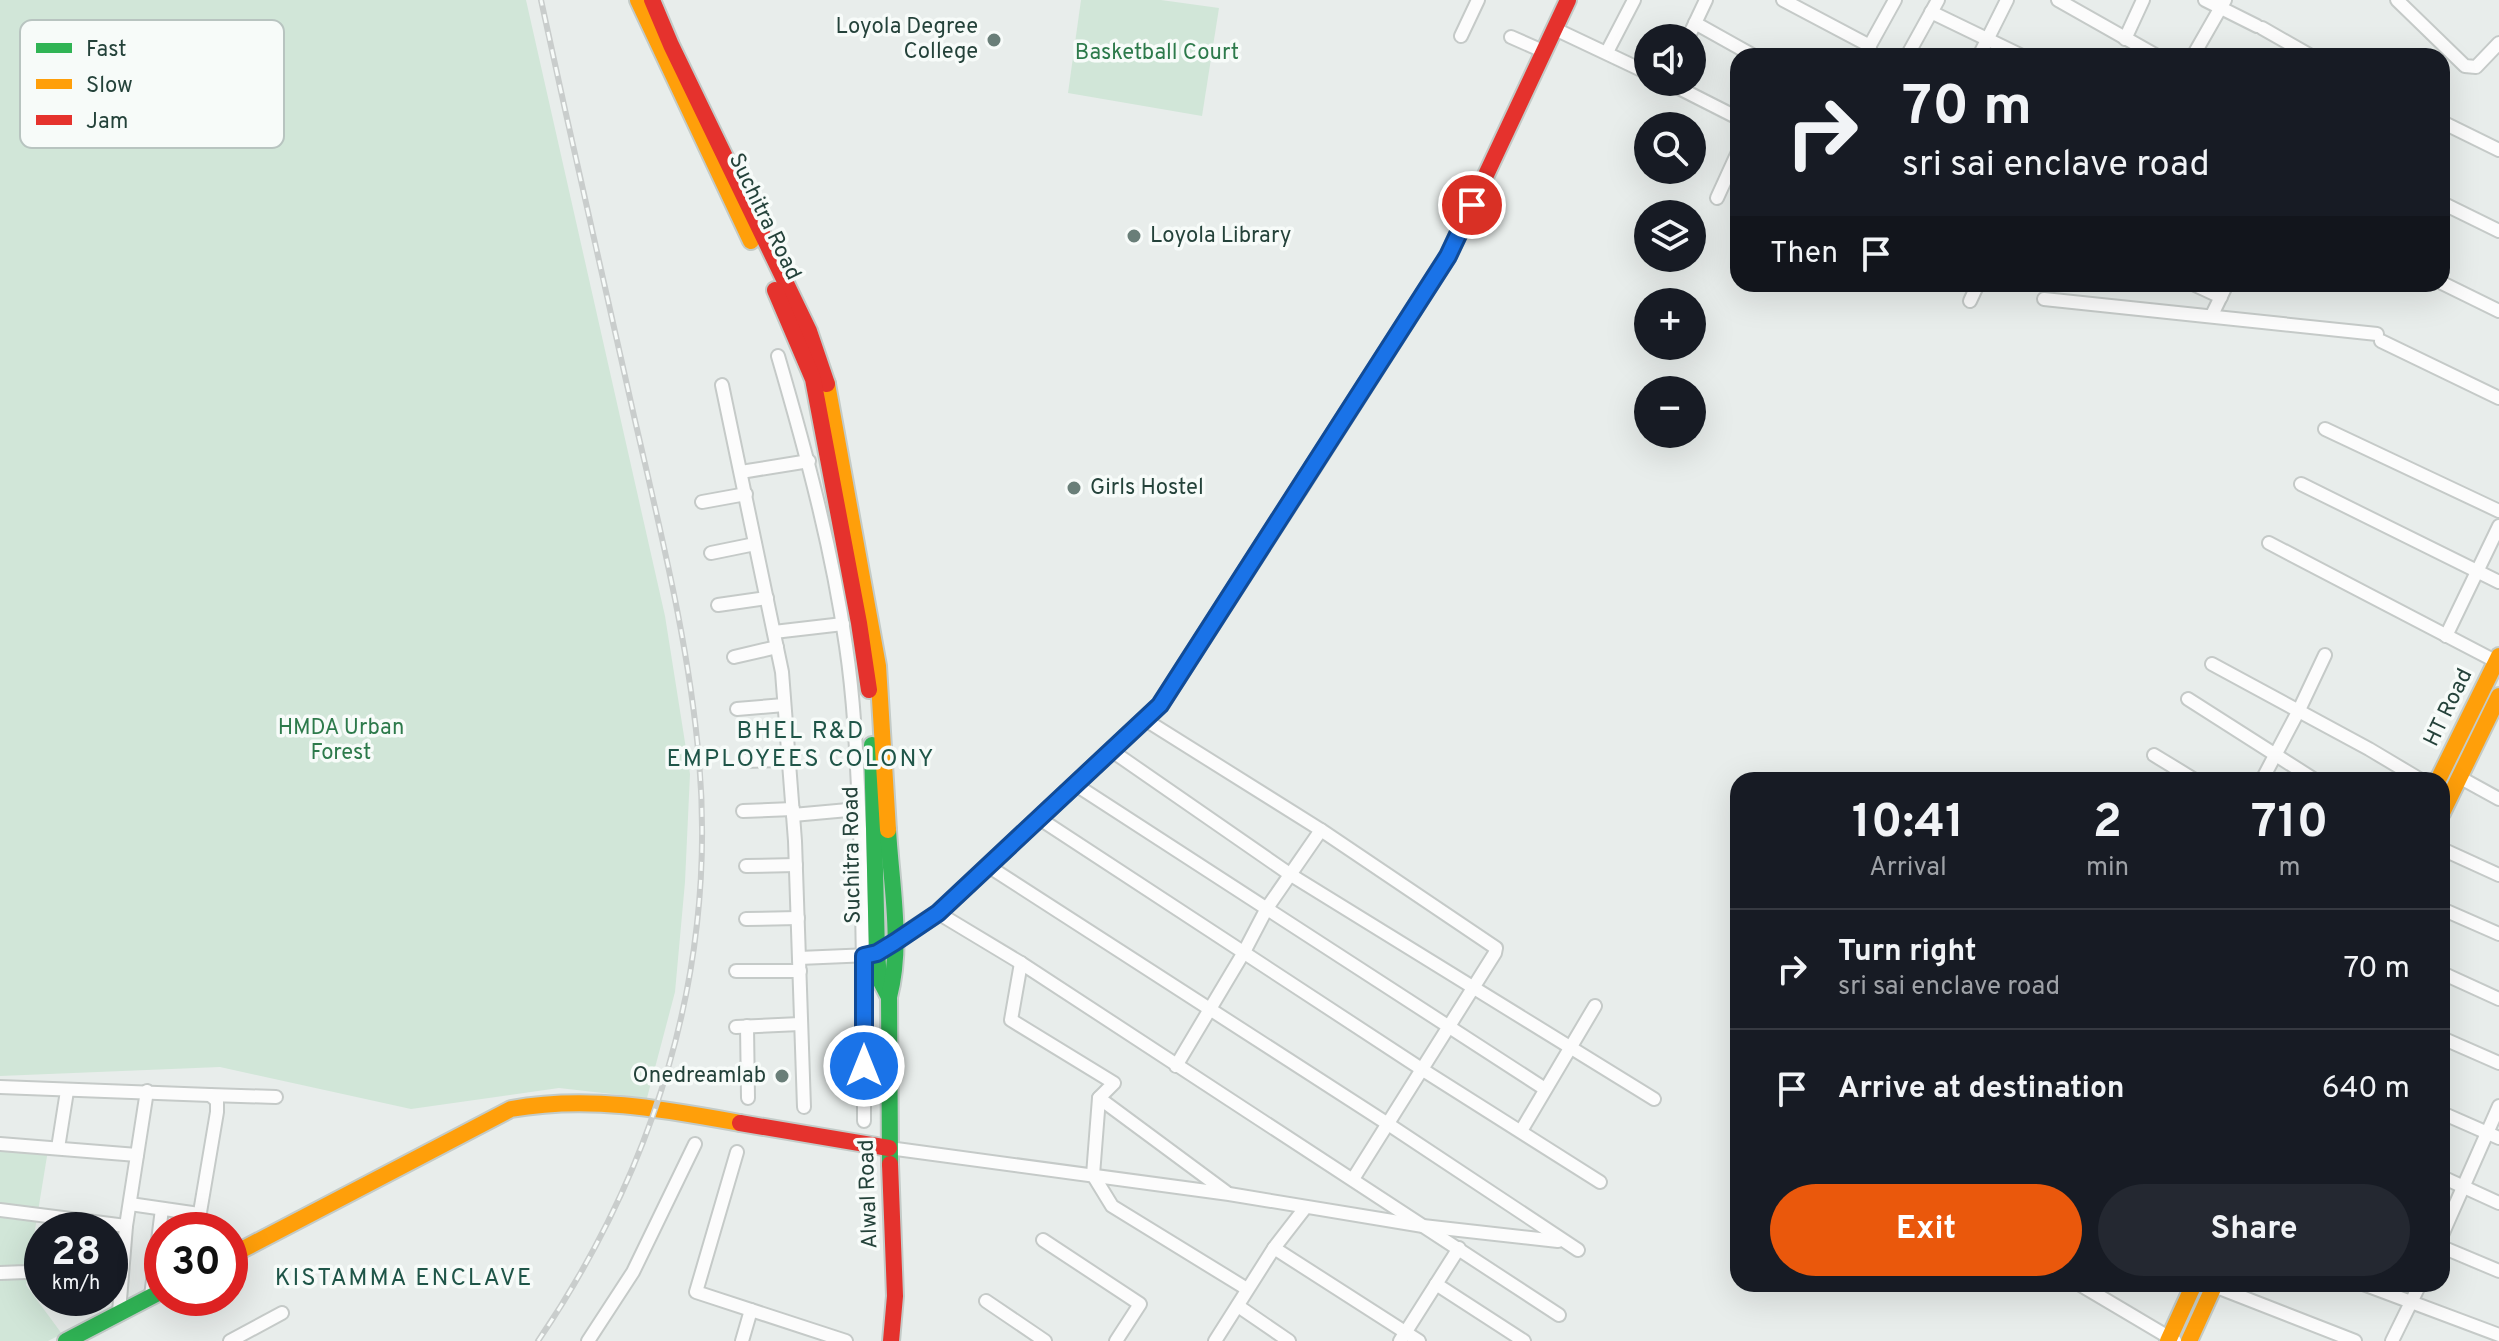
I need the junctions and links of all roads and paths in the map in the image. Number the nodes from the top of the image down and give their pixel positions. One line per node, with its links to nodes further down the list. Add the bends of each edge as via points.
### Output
1 (638, 0): 52 (main road, Suchitra Road)
2 (652, 0): 52 (main road, Suchitra Road)
3 (1478, 0): 19 (street)
4 (1568, 0): 18 (main road)
5 (1634, 0): 36 (street)
6 (1706, 0): 17 (street)
7 (1783, 0): 25 (street)
8 (1895, 0): 26 (street)
9 (1938, 0): 16 (street)
10 (2007, 0): 21 (street)
11 (2058, 0): 22 (street)
12 (2143, 0): 22 (street)
13 (2205, 0): 15 (street)
14 (2397, 0): 33 (street)
15 (2223, 3): 31 (street); 32 (street)
16 (1931, 12): 21 (street); 27 (street)
17 (1695, 23): 24 (street)
18 (1555, 29): 35 (main road); 36 (street)
19 (1461, 36)
20 (1511, 37): 35 (street)
21 (1988, 39): 28 (street); 29 (street)
22 (2125, 39): 30 (street)
23 (2499, 44): 34 (street, via 2476,67 2465,66)
24 (1740, 48)
25 (1862, 48)
26 (1869, 48)
27 (1911, 48)
28 (1983, 48)
29 (2006, 48)
30 (2142, 48)
31 (2198, 48)
32 (2297, 48)
33 (2446, 48)
34 (2450, 51)
35 (1545, 52): 87 (main road, via 1448,256 1160,705)
36 (1607, 52): 37 (street)
37 (1634, 66)
38 (1695, 96): 39 (street)
39 (1730, 114)
40 (2450, 126): 41 (street)
41 (2499, 150)
42 (1730, 170): 43 (street)
43 (1717, 198)
44 (2450, 207): 45 (street)
45 (2499, 231)
46 (2450, 287): 54 (street)
47 (1974, 292): 53 (street)
48 (2210, 292): 50 (street)
49 (2223, 292): 50 (street)
50 (2221, 297): 55 (street)
51 (2044, 299): 55 (street)
52 (786, 300): 119 (main road, Suchitra Road, via 809,331 829,390 878,666); 121 (main road, Suchitra Road, via 813,379 867,674 872,735)
53 (1970, 301)
54 (2499, 311)
55 (2212, 315): 58 (street, via 2379,337)
56 (778, 356): 60 (street)
57 (722, 385): 61 (street)
58 (2499, 398)
59 (2325, 429): 65 (street)
60 (809, 461): 61 (street); 74 (street)
61 (741, 472): 63 (street)
62 (2301, 484): 70 (street)
63 (746, 494): 64 (street); 68 (street)
64 (702, 502)
65 (2499, 511)
66 (2499, 526): 70 (street)
67 (2269, 543): 76 (street)
68 (755, 544): 69 (street); 72 (street)
69 (711, 553)
70 (2478, 571): 71 (street); 76 (street)
71 (2499, 582)
72 (767, 598): 73 (street); 75 (street)
73 (718, 605)
74 (843, 624): 75 (street); 102 (street)
75 (774, 632): 77 (street)
76 (2446, 636): 80 (street)
77 (777, 647): 79 (street); 84 (street)
78 (2325, 655): 86 (street)
79 (734, 657)
80 (2498, 660): 97 (main road, HT Road)
81 (2212, 664): 86 (street)
82 (2499, 696): 98 (main road, HT Road)
83 (2188, 699): 90 (street)
84 (784, 705): 85 (street); 91 (street)
85 (737, 709)
86 (2299, 710): 90 (street); 96 (street)
87 (1144, 719): 88 (main road); 106 (street)
88 (1112, 751): 99 (main road); 111 (street)
89 (2154, 755): 93 (street)
90 (2277, 756): 94 (street); 95 (street)
91 (789, 760): 92 (street); 104 (street)
92 (744, 761)
93 (2182, 772)
94 (2267, 772)
95 (2302, 772)
96 (2407, 772)
97 (2442, 772)
98 (2459, 777): 100 (main road, HT Road); 101 (street)
99 (1076, 785): 105 (main road); 113 (street)
100 (2450, 787)
101 (2499, 799)
102 (859, 809): 104 (street); 121 (street)
103 (743, 811): 104 (street)
104 (793, 812): 108 (street)
105 (1040, 819): 110 (main road); 120 (street)
106 (1321, 830): 111 (street); 126 (street, via 1496,948)
107 (2450, 853): 112 (street)
108 (796, 865): 109 (street); 116 (street)
109 (746, 866)
110 (988, 866): 114 (main road); 130 (street)
111 (1291, 875): 113 (street); 126 (street)
112 (2499, 875)
113 (1267, 908): 120 (street); 132 (street)
114 (938, 913): 119 (main road); 122 (street)
115 (2450, 913): 118 (street)
116 (798, 918): 117 (street); 123 (street)
117 (746, 919)
118 (2499, 934)
119 (895, 942): 121 (main road); 127 (main road, Suchitra Road)
120 (1244, 952): 130 (street); 137 (street)
121 (870, 955): 123 (street); 127 (main road, Suchitra Road); 150 (street)
122 (1021, 963): 136 (street); 145 (street, via 1011,1020 1114,1083)
123 (800, 964): 124 (street); 131 (street)
124 (736, 971)
125 (2450, 977): 128 (street)
126 (1472, 989): 132 (street); 134 (street)
127 (889, 997): 157 (main road, Alwal Road)
128 (2499, 999)
129 (1595, 1006): 134 (street)
130 (1208, 1009): 136 (street); 151 (street)
131 (800, 1024): 144 (street, via 742,1026); 148 (street)
132 (1447, 1027): 137 (street); 139 (street)
133 (2450, 1042): 135 (street)
134 (1568, 1048): 139 (street); 146 (street)
135 (2499, 1063)
136 (1176, 1066): 161 (street)
137 (1423, 1070): 151 (street); 152 (street)
138 (0, 1087): 140 (street)
139 (1545, 1089): 152 (street)
140 (67, 1091): 141 (street); 156 (street)
141 (147, 1091): 142 (street); 159 (street)
142 (210, 1095): 143 (street); 173 (street, via 217,1101 217,1112)
143 (276, 1097)
144 (748, 1098)
145 (1099, 1098): 160 (street); 165 (street)
146 (1654, 1099)
147 (2499, 1106): 153 (street)
148 (804, 1107)
149 (2450, 1117): 153 (street)
150 (864, 1121)
151 (1388, 1124): 161 (street); 179 (street)
152 (1521, 1131): 163 (street)
153 (2493, 1136): 164 (street)
154 (0, 1144): 156 (street)
155 (695, 1144): 208 (street, via 633,1272)
156 (58, 1148): 159 (street)
157 (889, 1148): 160 (street); 180 (main road, via 657,1108 534,1104 511,1109); 211 (main road, Alwal Road, via 895,1296)
158 (737, 1152): 199 (street, via 696,1292)
159 (137, 1155): 167 (street)
160 (1093, 1175): 165 (street); 189 (street, via 1112,1206)
161 (1353, 1179): 177 (street)
162 (2450, 1180): 164 (street)
163 (1600, 1182)
164 (2463, 1186): 166 (street); 176 (street)
165 (1229, 1194): 168 (street)
166 (2499, 1203)
167 (130, 1204): 169 (street); 175 (street)
168 (1305, 1208): 177 (street); 181 (street)
169 (162, 1209): 171 (street); 172 (street)
170 (0, 1210): 174 (street)
171 (162, 1212)
172 (184, 1212)
173 (199, 1212)
174 (24, 1213)
175 (128, 1215)
176 (2450, 1216)
177 (1423, 1226): 179 (street); 182 (street)
178 (1043, 1240): 213 (street, via 1140,1304)
179 (1561, 1241): 183 (street)
180 (248, 1247)
181 (1274, 1248): 189 (street); 204 (street)
182 (1459, 1248): 188 (street); 201 (street)
183 (1578, 1250)
184 (2450, 1250): 185 (street)
185 (2499, 1271)
186 (24, 1272): 187 (street)
187 (0, 1273)
188 (1436, 1284): 204 (street); 217 (street)
189 (1247, 1289): 198 (street)
190 (2092, 1292): 206 (street)
191 (2191, 1292): 206 (main road)
192 (2212, 1292): 218 (main road)
193 (2232, 1292): 219 (street)
194 (2384, 1292): 197 (street)
195 (2417, 1292): 197 (street)
196 (986, 1301): 212 (street)
197 (2412, 1303): 203 (street); 220 (street)
198 (1238, 1306): 214 (street); 215 (street)
199 (751, 1310): 209 (street); 210 (street)
200 (282, 1313): 207 (street)
201 (1559, 1315)
202 (113, 1316): 205 (main road)
203 (2499, 1335)
204 (1403, 1337): 216 (street)
205 (78, 1338)
206 (2171, 1340)
207 (230, 1341)
208 (588, 1341)
209 (742, 1341)
210 (846, 1341)
211 (891, 1341)
212 (1045, 1341)
213 (1116, 1341)
214 (1215, 1341)
215 (1289, 1341)
216 (1419, 1341)
217 (1524, 1341)
218 (2189, 1341)
219 (2355, 1341)
220 (2392, 1341)

